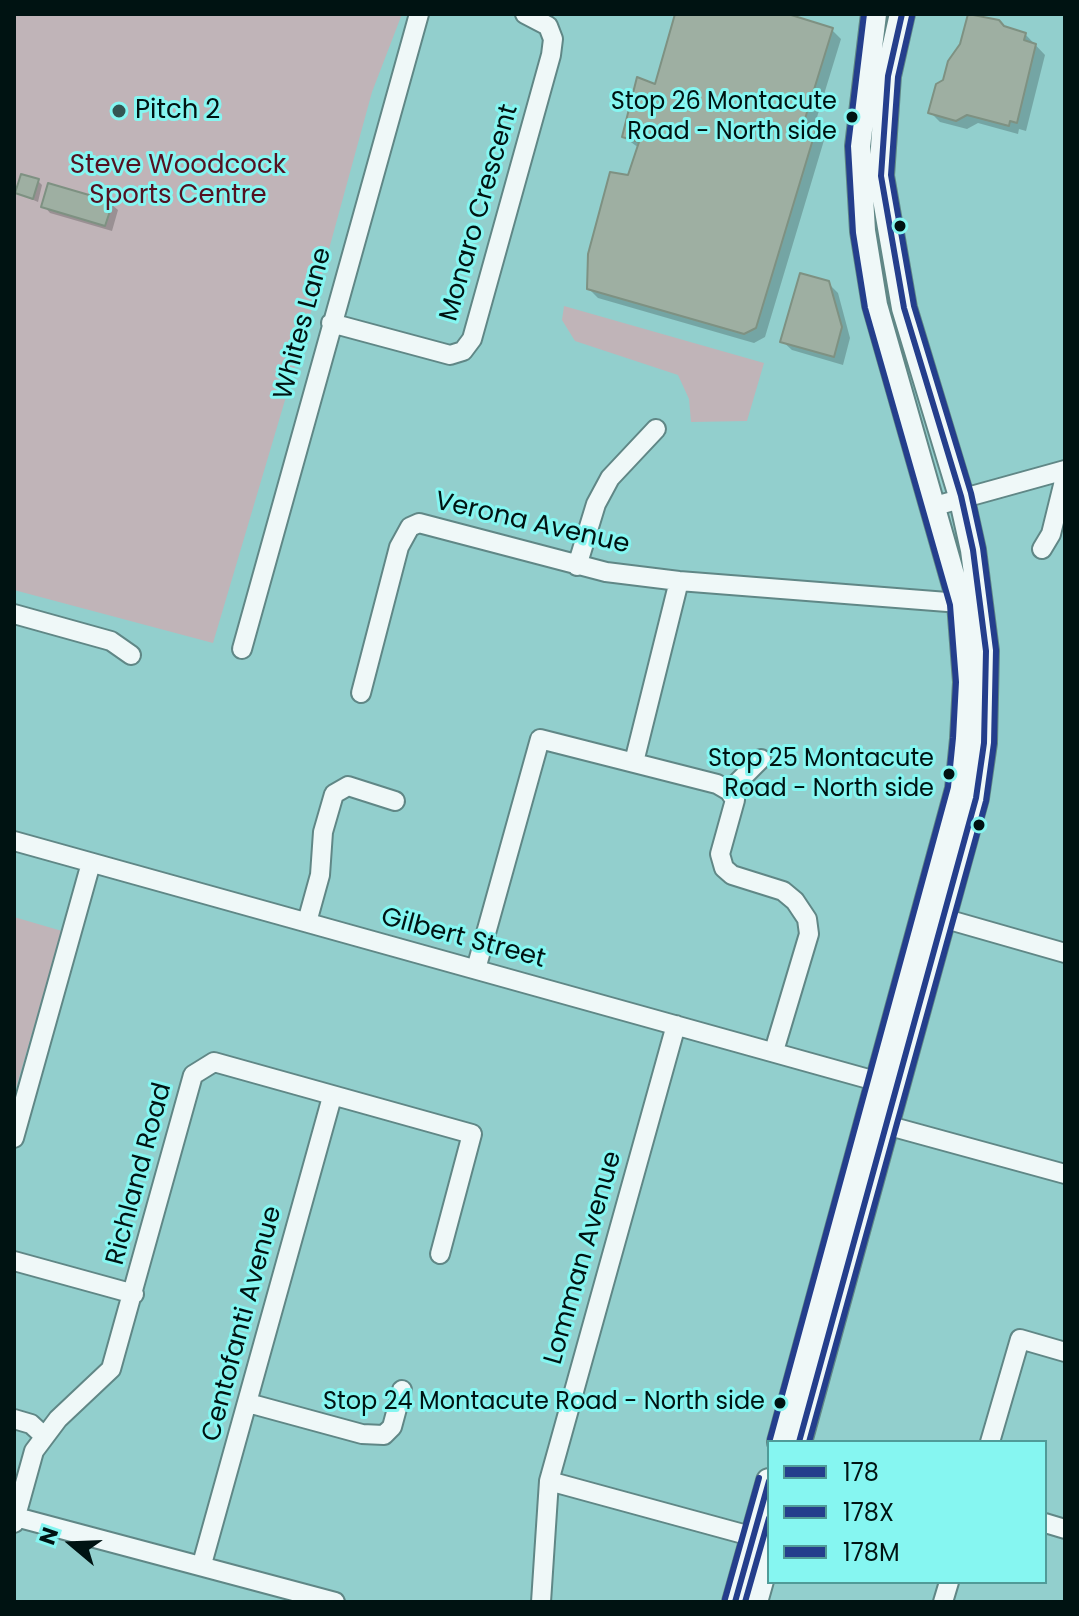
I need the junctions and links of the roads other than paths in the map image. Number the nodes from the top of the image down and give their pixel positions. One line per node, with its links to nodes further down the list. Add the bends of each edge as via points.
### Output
1 (419, 14): 5 (street, Whites Lane)
2 (525, 14): 5 (street, Monaro Crescent, via 548,26 551,55 472,339 463,351 450,355)
3 (874, 14): 10 (main road, via 858,146 863,231 875,305)
4 (902, 14): 9 (main road, via 888,76 881,176 904,308)
5 (331, 323): 16 (street, Whites Lane)
6 (656, 429): 12 (street, via 610,478)
7 (1065, 470): 9 (street)
8 (1065, 477): 11 (street, via 1051,534)
9 (961, 496): 10 (street); 25 (main road, via 973,550 987,689 976,798)
10 (935, 506): 14 (main road)
11 (1042, 549)
12 (577, 566): 13 (street, Verona Avenue); 18 (street, Verona Avenue, via 430,524 410,527 399,547)
13 (679, 581): 14 (street, Verona Avenue); 20 (street)
14 (960, 603): 25 (main road, via 966,682 958,789)
15 (14, 614): 17 (street, via 111,641)
16 (242, 649)
17 (131, 655)
18 (361, 693)
19 (761, 759): 21 (street)
20 (634, 762): 21 (street, via 717,784); 28 (street, via 540,739)
21 (732, 796): 30 (street, via 720,854 724,868 783,891 807,919 809,934)
22 (395, 801): 26 (street, via 348,786 334,794)
23 (14, 841): 24 (street, Gilbert Street)
24 (91, 863): 26 (street, Gilbert Street); 34 (street)
25 (935, 916): 27 (street); 31 (main road)
26 (307, 922): 28 (street, Gilbert Street)
27 (1065, 953)
28 (476, 969): 29 (street, Gilbert Street)
29 (676, 1025): 30 (street, Gilbert Street); 47 (street, Lomman Avenue)
30 (774, 1051): 31 (street, Gilbert Street)
31 (889, 1084): 33 (main road)
32 (332, 1097): 36 (street, Richland Road, via 472,1134); 38 (street, Richland Road, via 214,1062 193,1075); 41 (street, Centofanti Avenue)
33 (878, 1123): 35 (street); 44 (main road); 45 (main road)
34 (14, 1138)
35 (1065, 1174)
36 (440, 1254)
37 (14, 1261): 38 (street)
38 (134, 1294): 43 (street, Richland Road, via 111,1369)
39 (1065, 1352): 46 (street, via 1020,1339)
40 (402, 1390): 41 (street, via 392,1427 374,1436)
41 (248, 1403): 51 (street, Centofanti Avenue)
42 (14, 1419): 43 (street, via 31,1424)
43 (44, 1436): 49 (street, Richland Road, via 34,1451)
44 (781, 1440)
45 (799, 1440)
46 (991, 1440)
47 (549, 1481): 50 (street); 53 (street, Lomman Avenue)
48 (767, 1506): 50 (main road)
49 (15, 1520): 51 (street)
50 (764, 1543): 54 (main road); 55 (main road)
51 (202, 1564): 52 (street)
52 (335, 1602)
53 (541, 1602)
54 (735, 1602)
55 (755, 1602)

